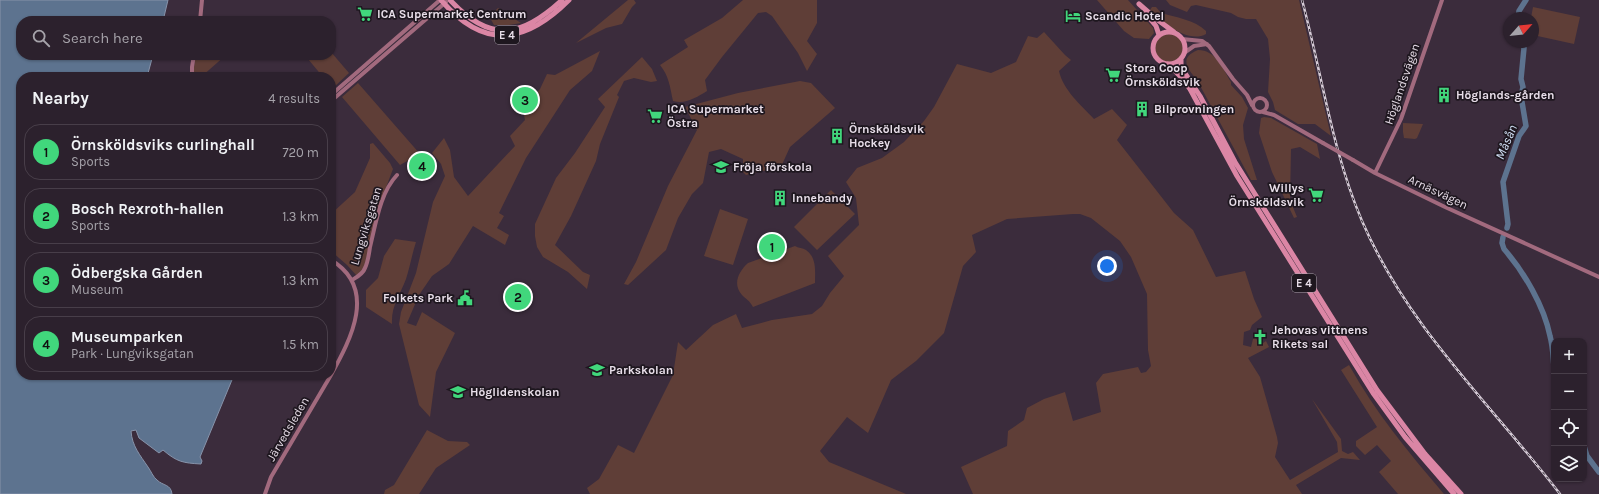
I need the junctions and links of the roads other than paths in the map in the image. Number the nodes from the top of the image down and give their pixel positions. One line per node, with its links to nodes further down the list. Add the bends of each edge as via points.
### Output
1 (202, 0): 7 (street)
2 (562, 0): 5 (highway, E 4, via 531,24 518,29 504,30 478,24)
3 (569, 0): 5 (highway, E 4, via 534,28 519,34 504,35 485,33 469,26 459,19)
4 (1442, 0): 25 (street, Höglandsvägen, via 1401,119)
5 (445, 1): 17 (street); 19 (street)
6 (1137, 2): 8 (highway); 9 (highway, via 1156,26)
7 (200, 16)
8 (1177, 34): 9 (highway, via 1168,32); 10 (highway)
9 (1159, 35): 15 (highway, via 1153,44 1154,54 1158,60)
10 (1182, 39): 11 (street); 12 (highway)
11 (1207, 44): 12 (street, via 1194,46); 18 (street)
12 (1184, 53): 13 (highway)
13 (1181, 59): 15 (highway); 34 (highway, E 4, via 1181,66 1238,168 1377,390 1408,433)
14 (193, 60): 16 (street)
15 (1168, 64): 33 (highway, E 4, via 1184,79 1237,176 1373,393)
16 (192, 72)
17 (336, 91)
18 (1247, 95): 20 (street); 21 (street)
19 (336, 97)
20 (1259, 98): 21 (street, via 1254,100); 22 (street, via 1265,100)
21 (1252, 105): 23 (street, via 1256,112)
22 (1267, 105): 23 (street); 24 (street, Arnäsvägen)
23 (1263, 112): 24 (street, Arnäsvägen)
24 (1274, 115): 25 (street, Arnäsvägen, bridge)
25 (1375, 173): 28 (street, Arnäsvägen)
26 (397, 175): 29 (street, Lungviksgatan, via 390,182 384,198 365,268 361,275)
27 (336, 264): 29 (street)
28 (1599, 277)
29 (352, 280): 30 (street, Järvedsleden, via 356,289 358,310 355,323)
30 (336, 365)
31 (328, 380): 32 (street, Järvedsleden, via 271,477)
32 (265, 494)
33 (1454, 494)
34 (1461, 494)

